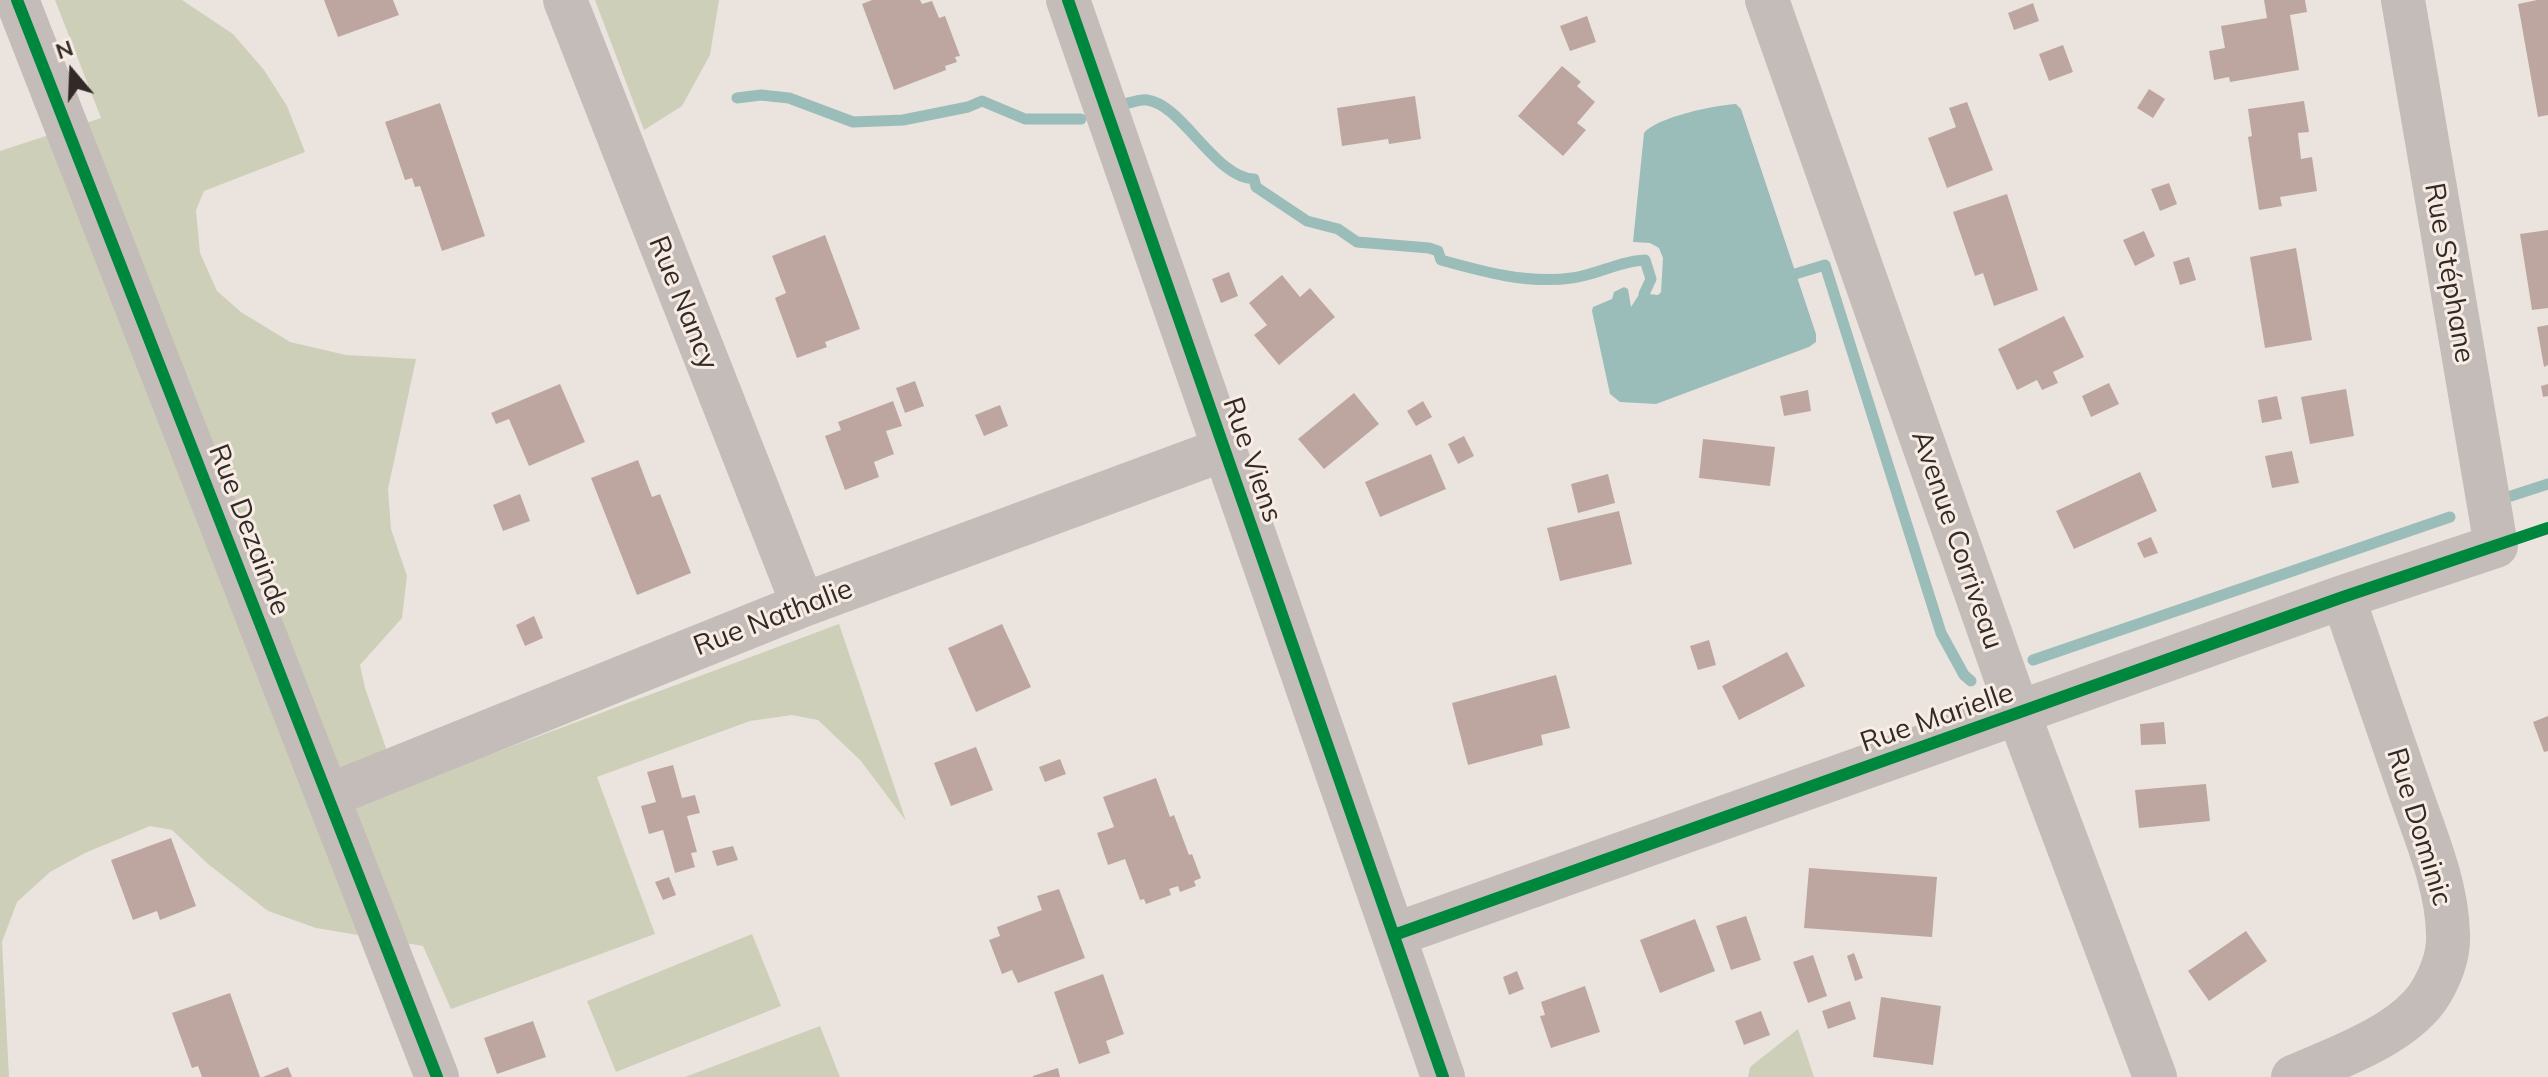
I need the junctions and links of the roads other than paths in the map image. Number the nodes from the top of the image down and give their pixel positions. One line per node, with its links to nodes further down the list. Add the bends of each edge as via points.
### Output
1 (17, 0): 11 (street, Rue Dezainde)
2 (565, 0): 9 (street, Rue Nancy)
3 (1068, 0): 6 (street, Rue Viens)
4 (1767, 0): 10 (street, Avenue Corriveau)
5 (2403, 0): 7 (street, Rue Stéphane)
6 (1222, 450): 9 (street, Rue Nathalie); 12 (street, Rue Viens)
7 (2496, 546): 8 (street, Rue Marielle)
8 (2343, 597): 10 (street, Rue Marielle); 16 (street, Rue Dominic, via 2432,854 2449,938 2443,968 2411,1016 2387,1033)
9 (803, 605): 11 (street, Rue Nathalie)
10 (2019, 715): 12 (street, Rue Marielle); 15 (street, Avenue Corriveau)
11 (328, 796): 13 (street, Rue Dezainde)
12 (1394, 935): 14 (street, Rue Viens)
13 (437, 1077)
14 (1443, 1077)
15 (2155, 1077)
16 (2293, 1077)

